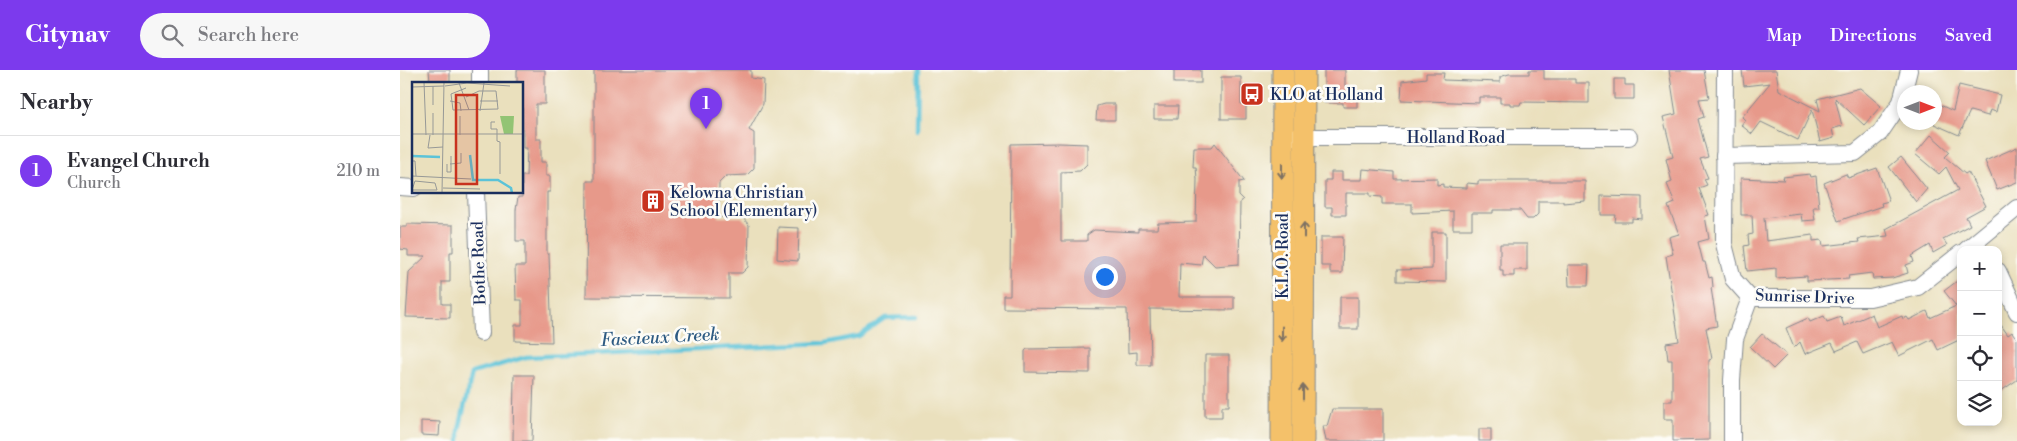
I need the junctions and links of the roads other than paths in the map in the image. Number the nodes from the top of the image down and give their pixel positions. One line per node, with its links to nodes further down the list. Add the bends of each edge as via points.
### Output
1 (1283, 70): 5 (main road, K.L.O. Road)
2 (1304, 70): 6 (main road, K.L.O. Road)
3 (1725, 70): 8 (street, Sunrise Drive)
4 (1909, 70): 8 (street, via 1901,102 1880,133 1856,153)
5 (1282, 138): 6 (street, Holland Road); 17 (main road, K.L.O. Road, one-way to 17)
6 (1304, 138): 7 (street, Holland Road); 18 (main road, K.L.O. Road, one-way to 6)
7 (1629, 138)
8 (1724, 156): 14 (street, Sunrise Drive, via 1724,244 1733,279)
9 (476, 194): 16 (street, Bothe Road)
10 (2017, 208): 11 (street)
11 (1985, 243)
12 (1957, 257): 14 (street, Sunrise Drive, via 1918,287 1870,298)
13 (2002, 280): 15 (street)
14 (1750, 298): 19 (street, via 1735,339)
15 (2017, 312)
16 (481, 333)
17 (1282, 441)
18 (1303, 441)
19 (1732, 441)

